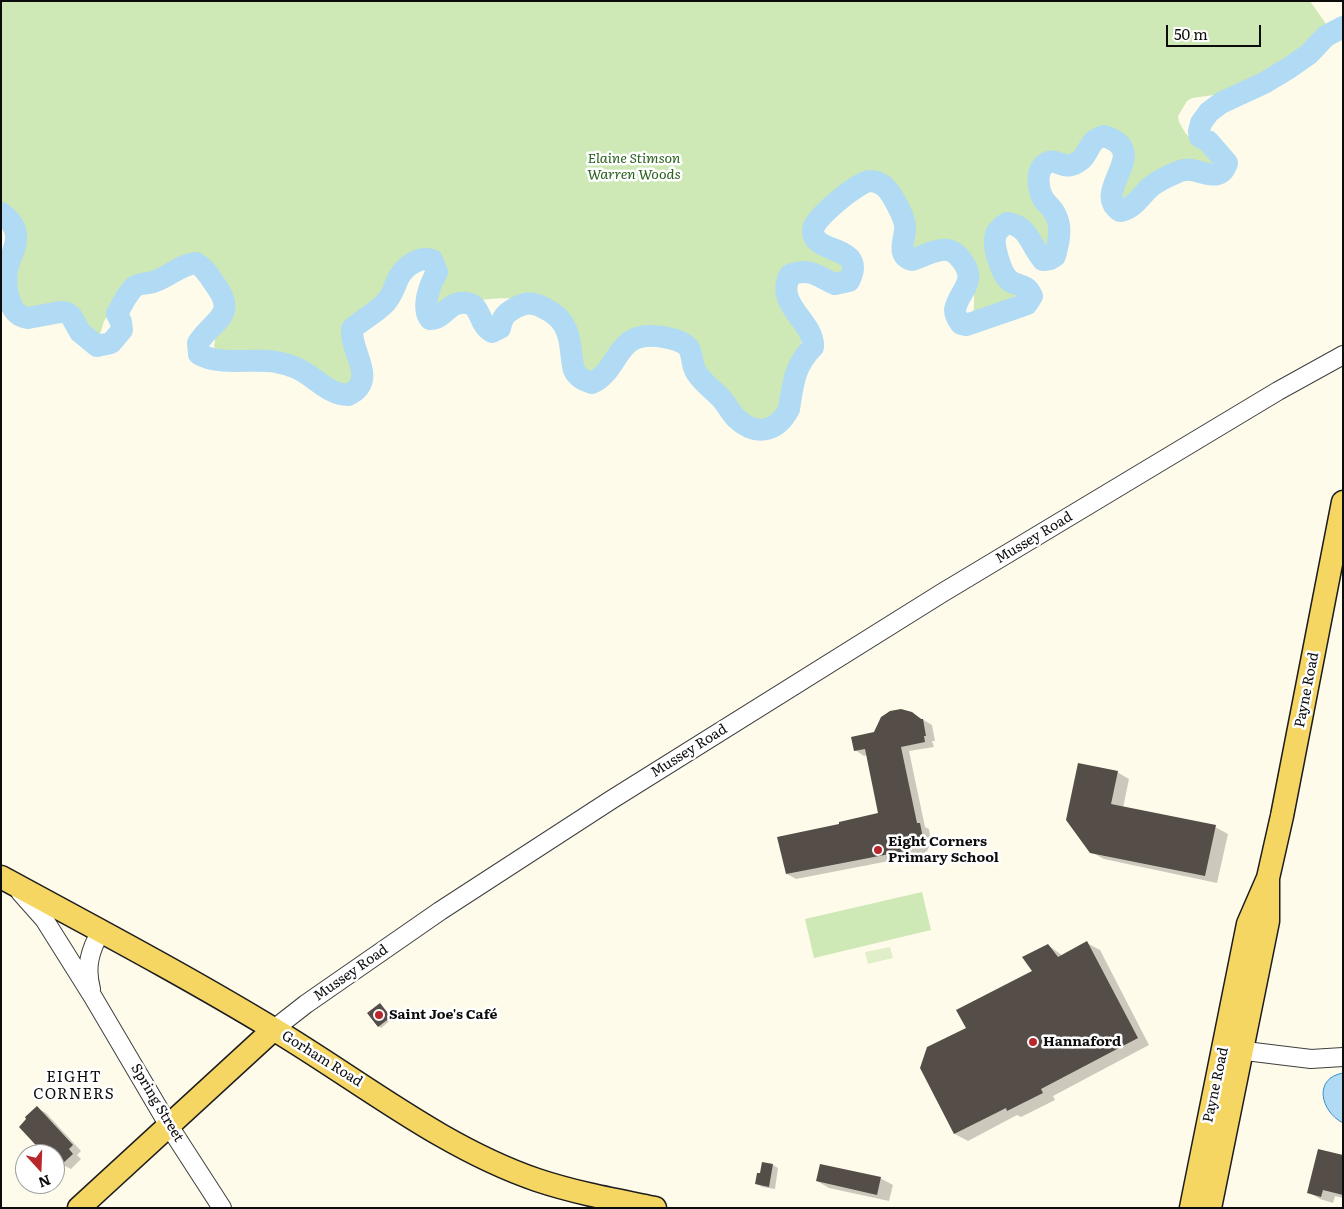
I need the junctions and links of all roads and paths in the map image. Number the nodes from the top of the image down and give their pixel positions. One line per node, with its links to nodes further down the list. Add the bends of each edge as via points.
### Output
1 (1343, 355): 6 (street, Mussey Road, via 942,593 611,800 440,911)
2 (1343, 502): 7 (main road, Payne Road, via 1268,878 1248,924)
3 (3, 878): 4 (main road, Gorham Road); 5 (street, Spring Street, via 44,919)
4 (101, 931): 5 (street, Spring Street, via 88,961); 6 (main road, Gorham Road)
5 (93, 997): 9 (street, Spring Street)
6 (274, 1029): 9 (main road, Mussey Road); 12 (main road, Gorham Road, via 421,1123 493,1161 536,1180 570,1190)
7 (1233, 1050): 8 (street, via 1311,1060); 13 (main road, Payne Road); 14 (main road, Payne Road)
8 (1343, 1057)
9 (169, 1126): 10 (main road, Mussey Road); 11 (street, Spring Street)
10 (79, 1208)
11 (222, 1208)
12 (655, 1208)
13 (1191, 1208)
14 (1210, 1208)

